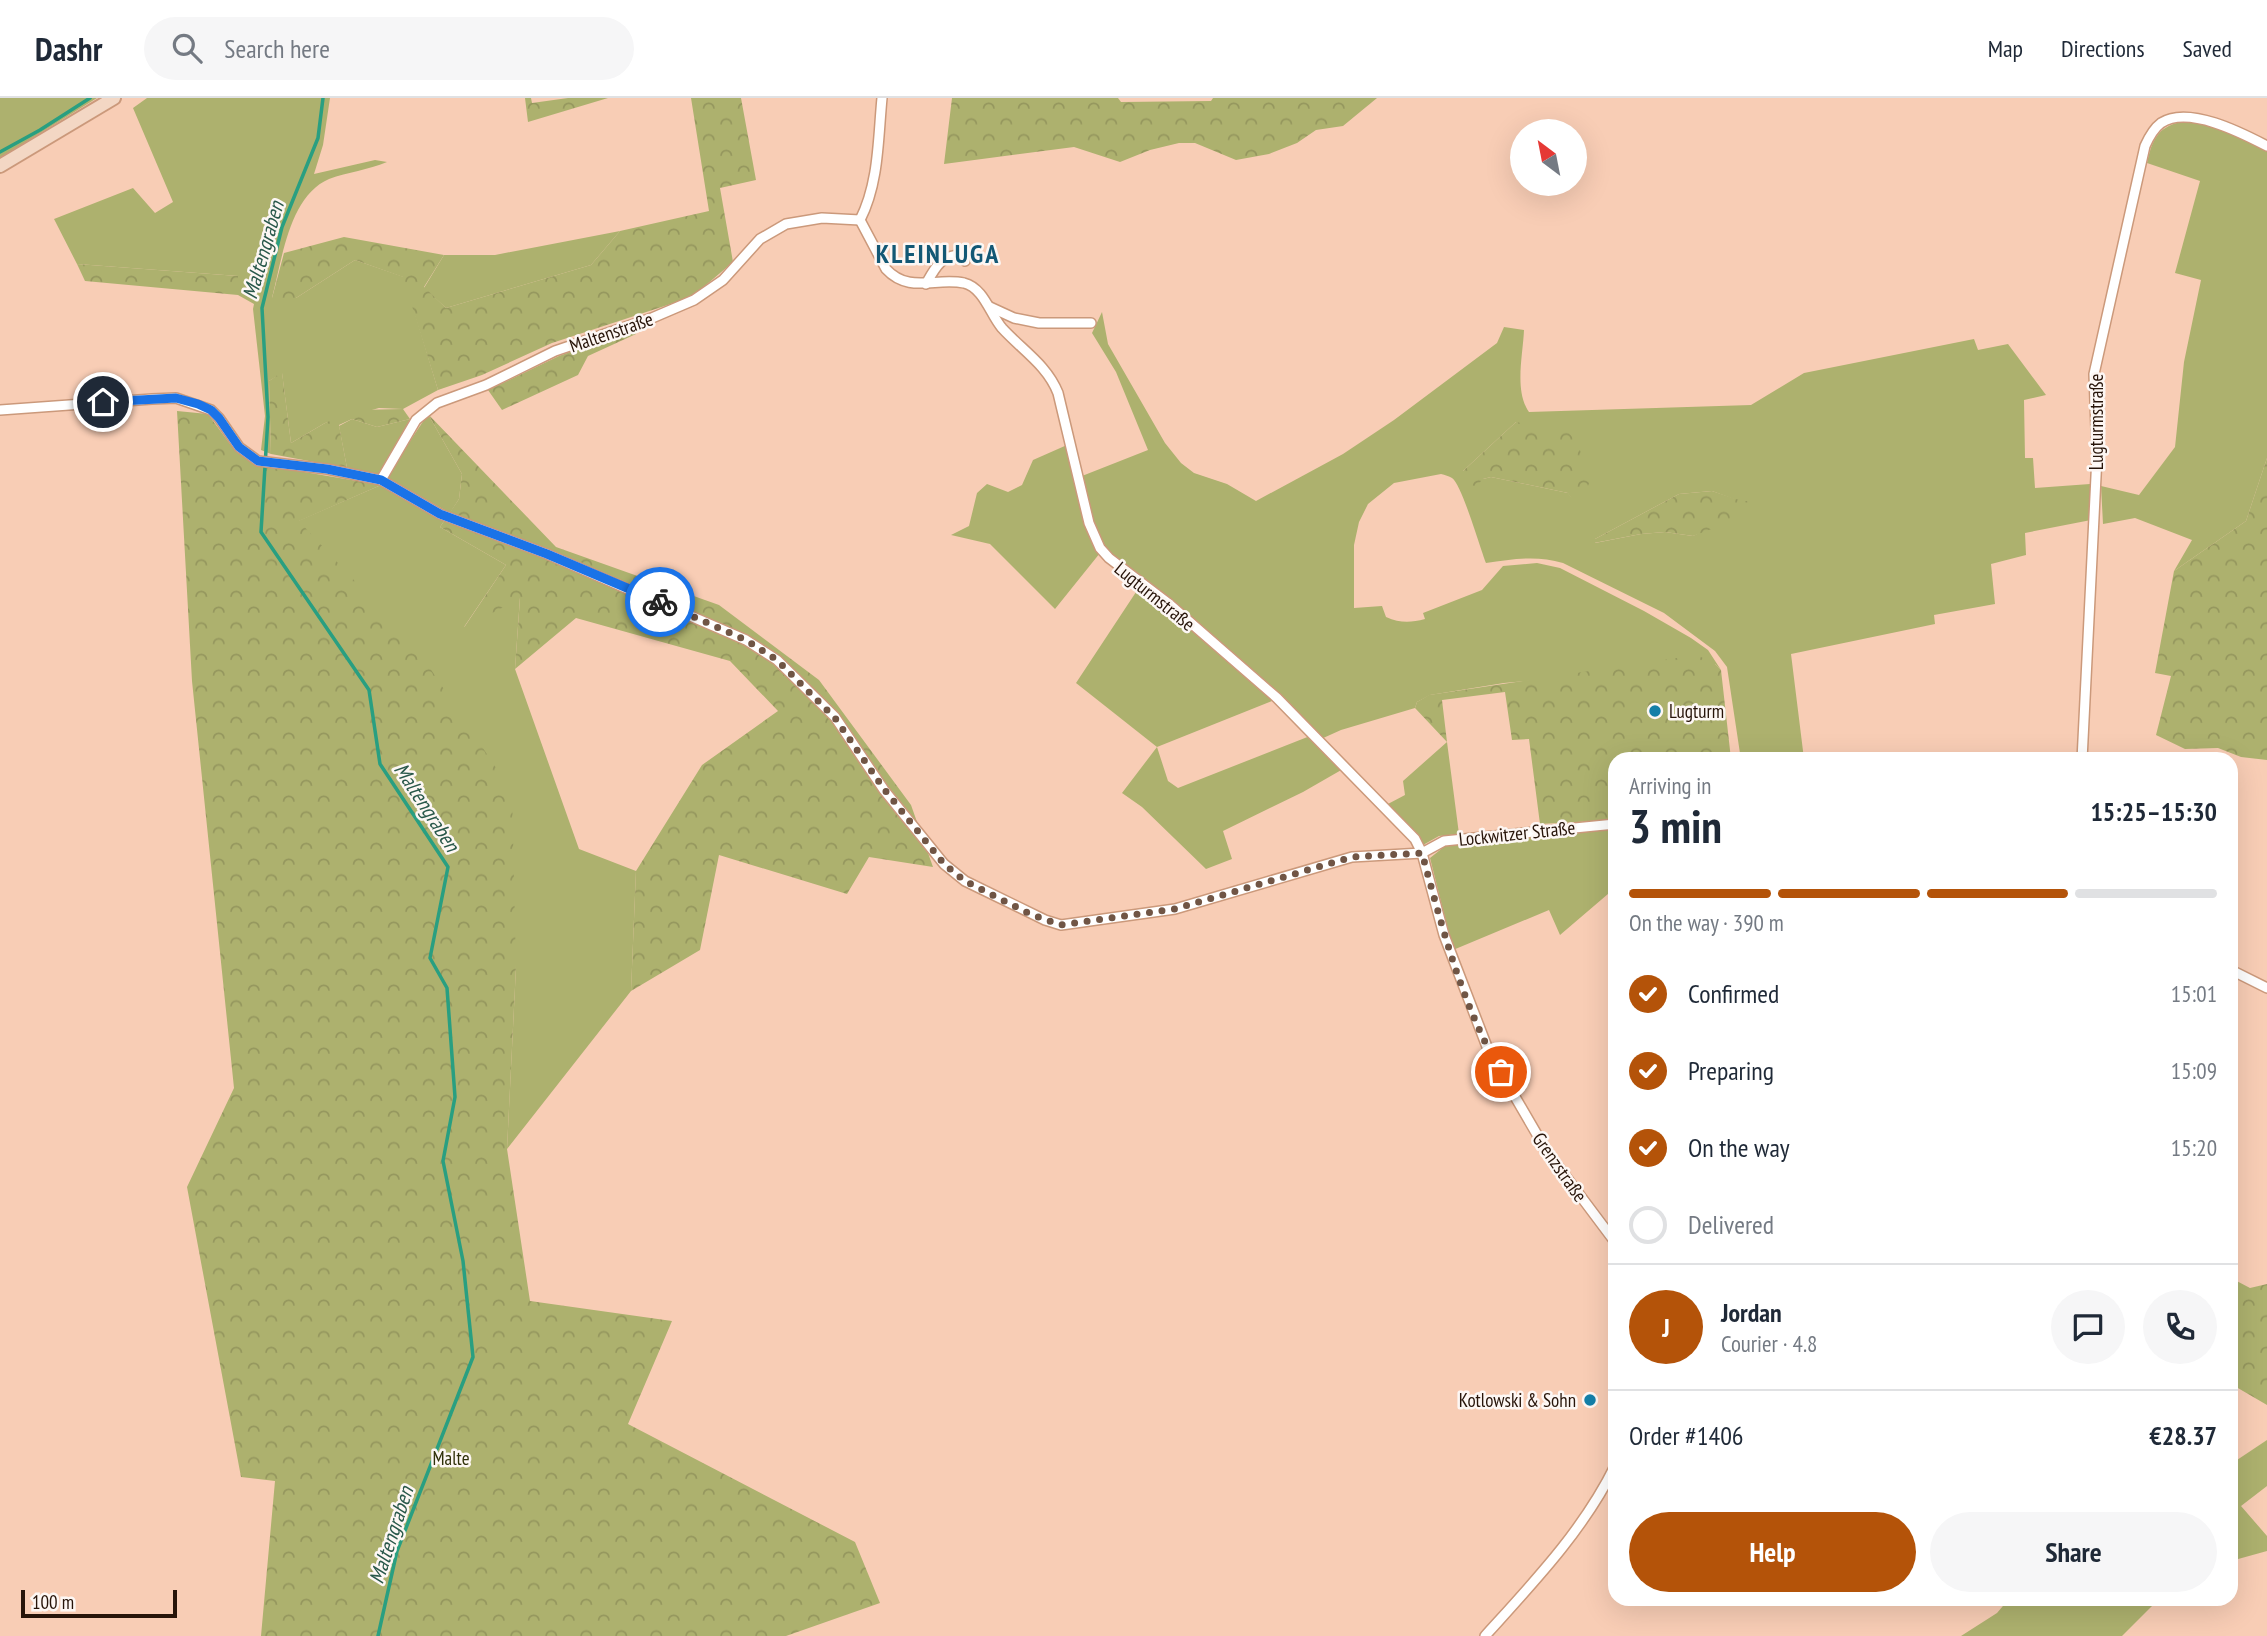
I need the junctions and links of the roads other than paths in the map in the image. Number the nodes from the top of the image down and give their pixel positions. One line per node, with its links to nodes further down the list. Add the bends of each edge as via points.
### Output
1 (114, 98): 4 (main road)
2 (882, 98): 5 (street, via 874,179)
3 (2267, 146): 12 (street, Lugturmstraße, via 2229,128 2179,117 2161,123 2145,146 2094,374 2097,456)
4 (0, 166)
5 (860, 220): 7 (street, via 891,275 904,282); 11 (street, Maltenstraße, via 822,218 786,224 760,239 723,280 694,300 555,351 437,403 416,420)
6 (965, 261): 7 (street, via 961,255 952,255 938,262)
7 (926, 284): 8 (street, Lugturmstraße, via 963,283)
8 (990, 307): 9 (street, via 1030,321); 14 (street, Lugturmstraße, via 999,324 1055,384 1089,523 1100,548 1278,698 1415,839)
9 (1091, 323)
10 (0, 410): 11 (street, Lockwitzer Straße, via 176,398 211,410 249,456)
11 (381, 480): 14 (street, Lockwitzer Straße, via 440,514 547,554 770,654 835,718 944,864 965,881 1045,920 1061,925 1175,909 1352,857)
12 (2082, 752)
13 (1608, 825): 14 (street, Lockwitzer Straße, via 1444,841)
14 (1422, 853): 17 (street, Grenzstraße, via 1444,935 1489,1052 1546,1150)
15 (2238, 974): 16 (street)
16 (2267, 988)
17 (1608, 1233)
18 (1608, 1480): 19 (street, via 1575,1531)
19 (1485, 1636)

